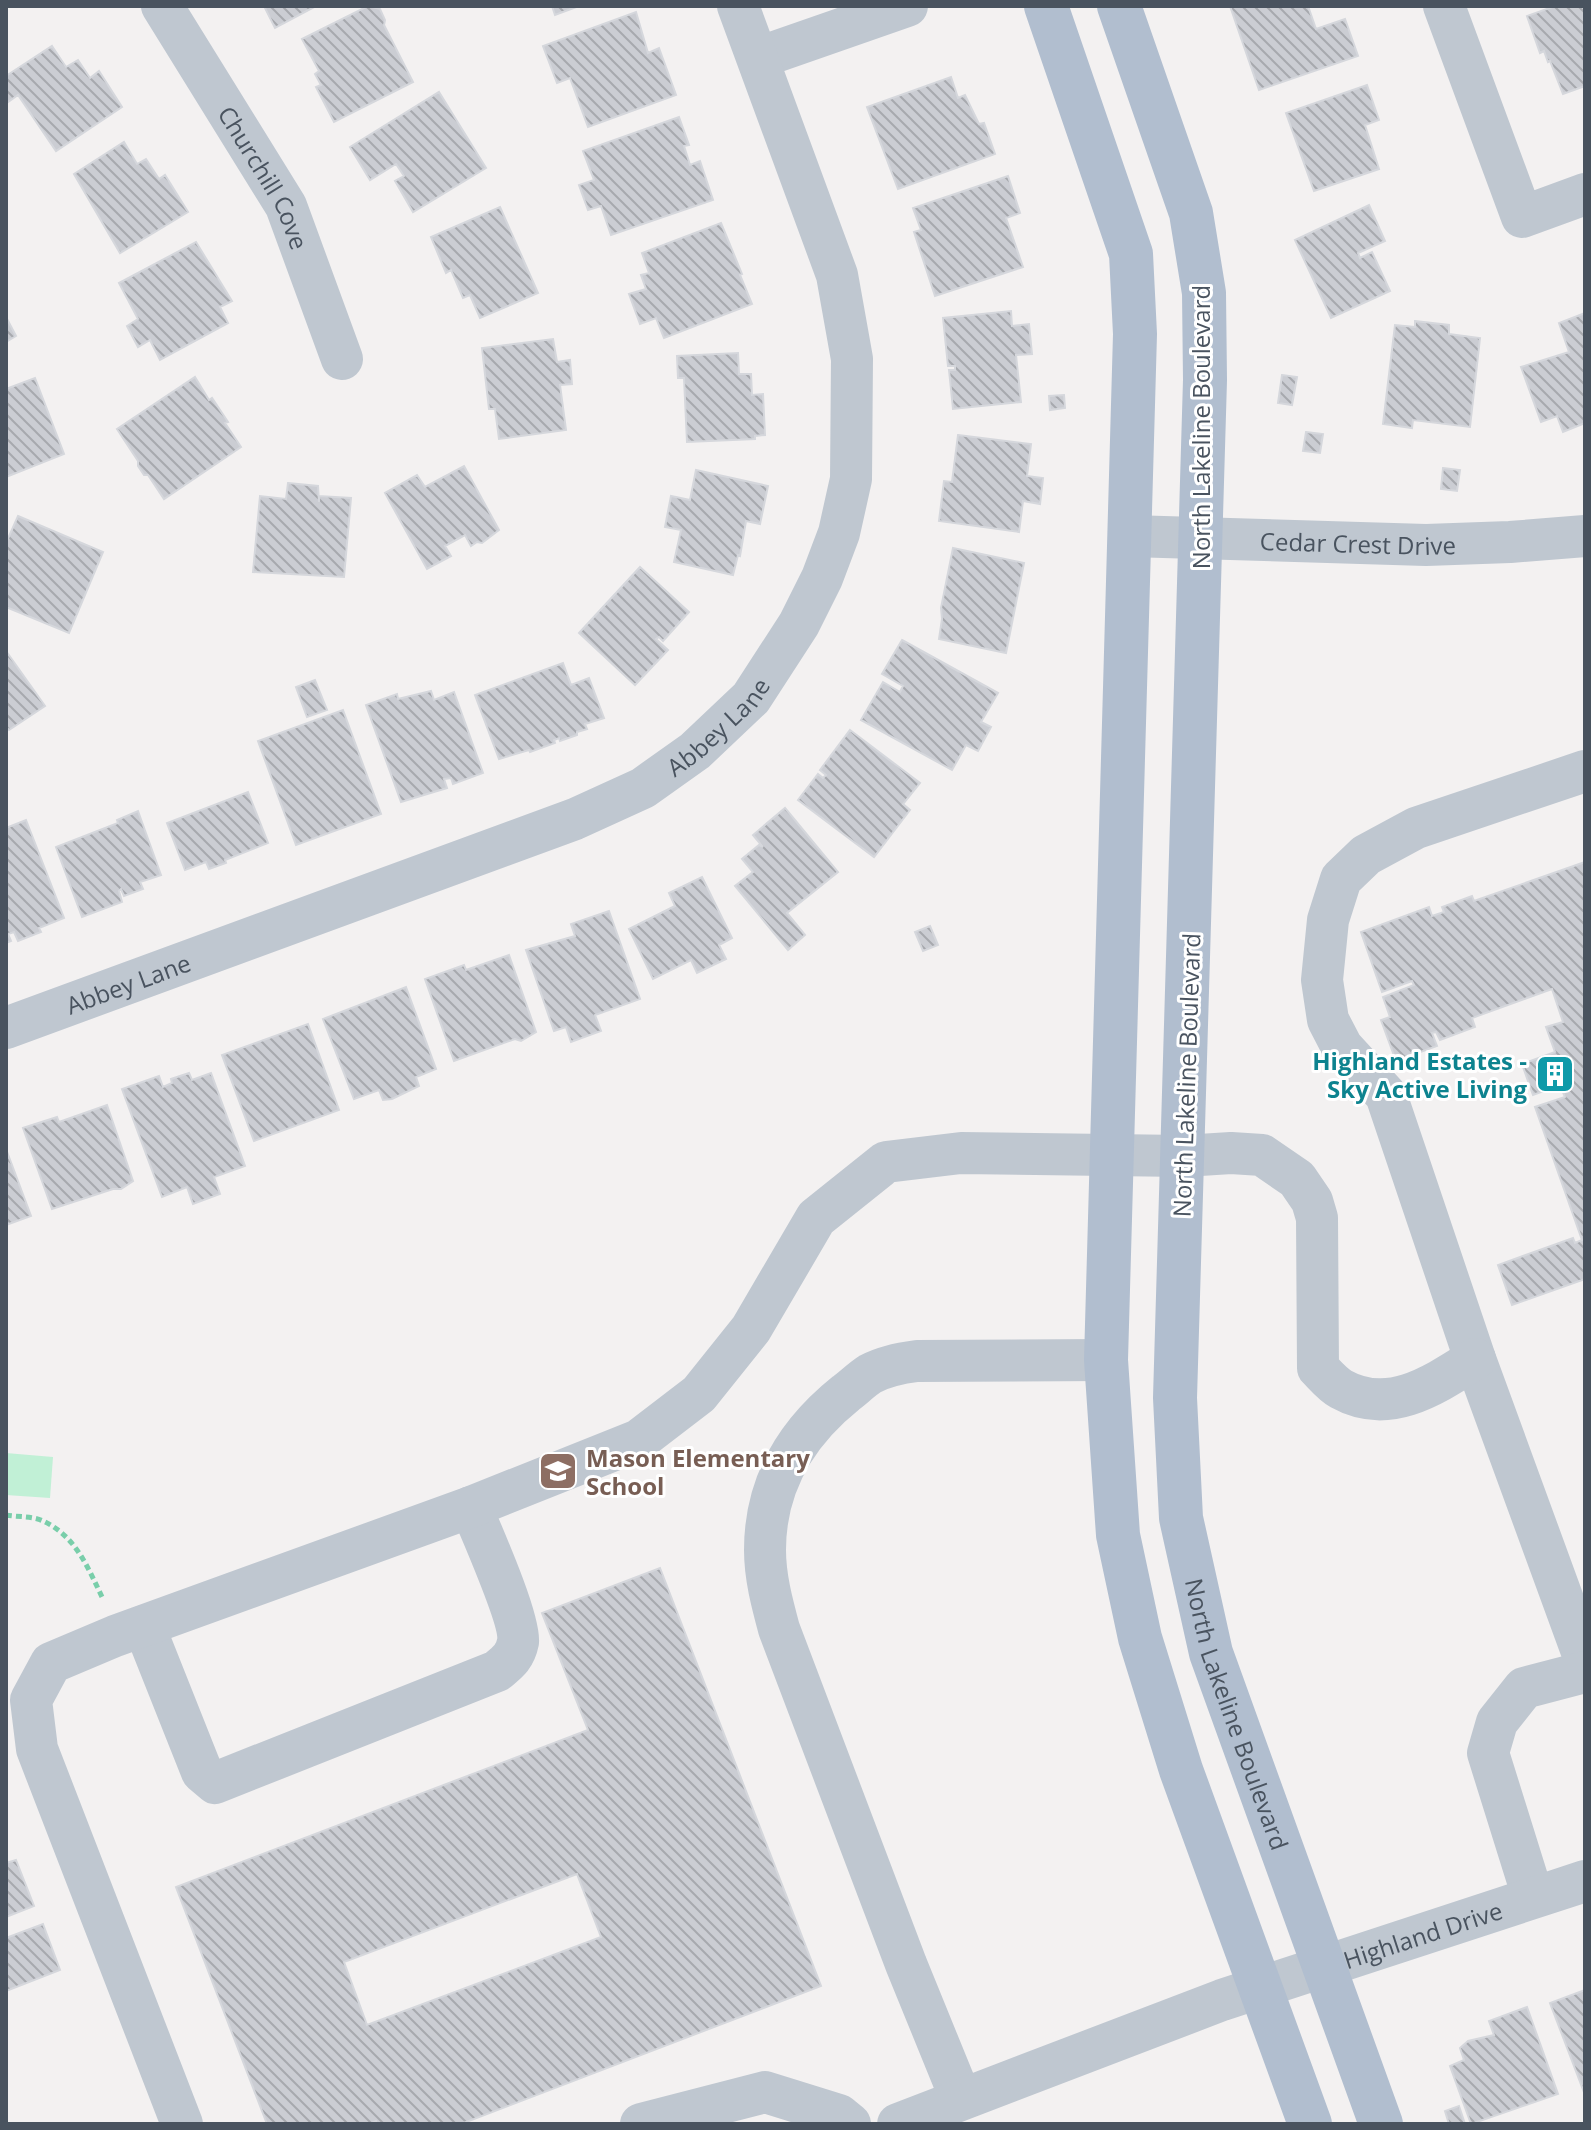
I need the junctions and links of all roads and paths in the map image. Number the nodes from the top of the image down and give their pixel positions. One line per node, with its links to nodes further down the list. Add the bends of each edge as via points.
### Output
1 (162, 6): 9 (street, Churchill Cove, via 286,206)
2 (738, 6): 7 (street, Abbey Lane)
3 (907, 6): 7 (street)
4 (1046, 6): 10 (main road, via 1131,254 1135,334)
5 (1119, 6): 12 (main road, North Lakeline Boulevard, via 1191,213 1202,280)
6 (1444, 6): 8 (street, via 1522,217)
7 (758, 58): 14 (street, Abbey Lane, via 837,275 852,359 853,435 851,479 822,578 751,698 695,751 643,788 575,819)
8 (1585, 194)
9 (342, 359)
10 (1130, 536): 12 (street, Cedar Crest Drive); 15 (main road)
11 (1585, 536): 12 (street, Cedar Crest Drive, via 1426,545)
12 (1201, 539): 16 (main road, North Lakeline Boulevard)
13 (1585, 771): 17 (street, via 1416,828 1366,855 1341,879 1328,920 1322,980 1328,1020 1342,1047 1386,1095)
14 (6, 1028)
15 (1112, 1155): 16 (street); 18 (main road); 19 (street, via 961,1153 886,1162 816,1218 751,1329 699,1394 639,1440)
16 (1184, 1156): 17 (street, via 1262,1155 1305,1190 1317,1218 1318,1368 1339,1388 1381,1401 1424,1390); 26 (main road, North Lakeline Boulevard, via 1175,1398 1181,1518 1211,1653)
17 (1475, 1359): 22 (street)
18 (1106, 1360): 27 (main road, via 1118,1535 1140,1638 1181,1770); 28 (street, via 917,1361 870,1374 809,1426 774,1488 768,1517 768,1590 779,1629)
19 (471, 1507): 21 (street); 21 (street, via 519,1638 513,1658 497,1671 215,1783 202,1772)
20 (6, 1515): 21 (path, via 41,1519 72,1540)
21 (130, 1631): 29 (street, via 51,1663 31,1700 43,1764)
22 (1585, 1660)
23 (1585, 1672): 25 (street, via 1524,1688 1497,1722 1488,1753)
24 (1585, 1881): 25 (street, Highland Drive)
25 (1533, 1897): 26 (street, Highland Drive)
26 (1325, 1968): 27 (street, Highland Drive); 34 (main road, North Lakeline Boulevard)
27 (1261, 1988): 28 (street, Highland Drive); 33 (main road)
28 (961, 2099): 32 (street, Highland Drive)
29 (182, 2124)
30 (641, 2124): 31 (street, via 765,2092 839,2115)
31 (850, 2124)
32 (898, 2124)
33 (1310, 2124)
34 (1381, 2124)

